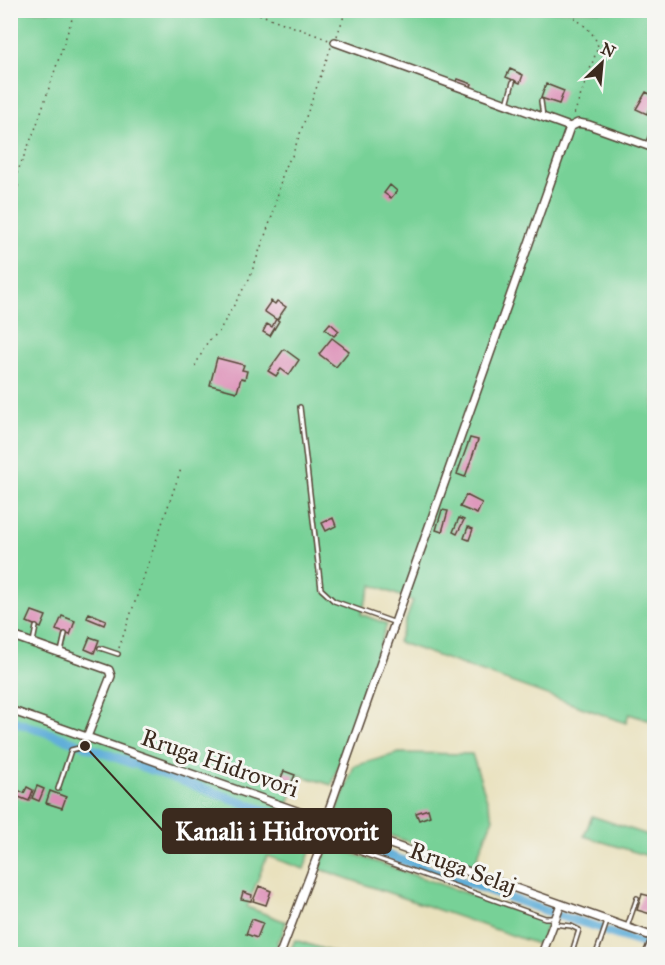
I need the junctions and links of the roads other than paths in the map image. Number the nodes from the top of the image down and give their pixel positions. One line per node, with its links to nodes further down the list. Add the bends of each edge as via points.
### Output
1 (335, 42): 4 (street)
2 (513, 82): 4 (lane)
3 (541, 101): 5 (lane)
4 (507, 104): 5 (street)
5 (542, 117): 6 (street)
6 (570, 127): 8 (street, via 578,123 588,125); 10 (street)
7 (654, 128): 8 (lane)
8 (651, 147)
9 (300, 407): 10 (lane, via 321,589 334,601)
10 (394, 623): 21 (street)
11 (36, 627): 14 (lane)
12 (65, 634): 16 (lane)
13 (10, 635): 14 (street)
14 (33, 642): 16 (street)
15 (100, 648): 17 (lane)
16 (61, 652): 19 (street, via 109,670 111,676)
17 (117, 654)
18 (10, 710): 19 (street, Rruga Hidrovori)
19 (87, 737): 20 (lane, via 79,748 71,750); 21 (street, Rruga Hidrovori)
20 (58, 789)
21 (325, 821): 22 (street, Rruga Hidrovori)
22 (337, 825): 23 (street); 25 (street, Rruga Hidrovori)
23 (326, 840): 26 (lane, Rruga Selaj); 31 (street)
24 (638, 898): 28 (lane)
25 (561, 904): 26 (street); 27 (street, Rruga Hidrovori)
26 (553, 921): 30 (lane, Rruga Selaj, via 579,930); 32 (street)
27 (608, 921): 28 (street, Rruga Hidrovori); 33 (lane)
28 (626, 927): 29 (street, Rruga Hidrovori)
29 (653, 937): 34 (lane)
30 (573, 949)
31 (280, 954)
32 (542, 954)
33 (596, 954)
34 (645, 954)

